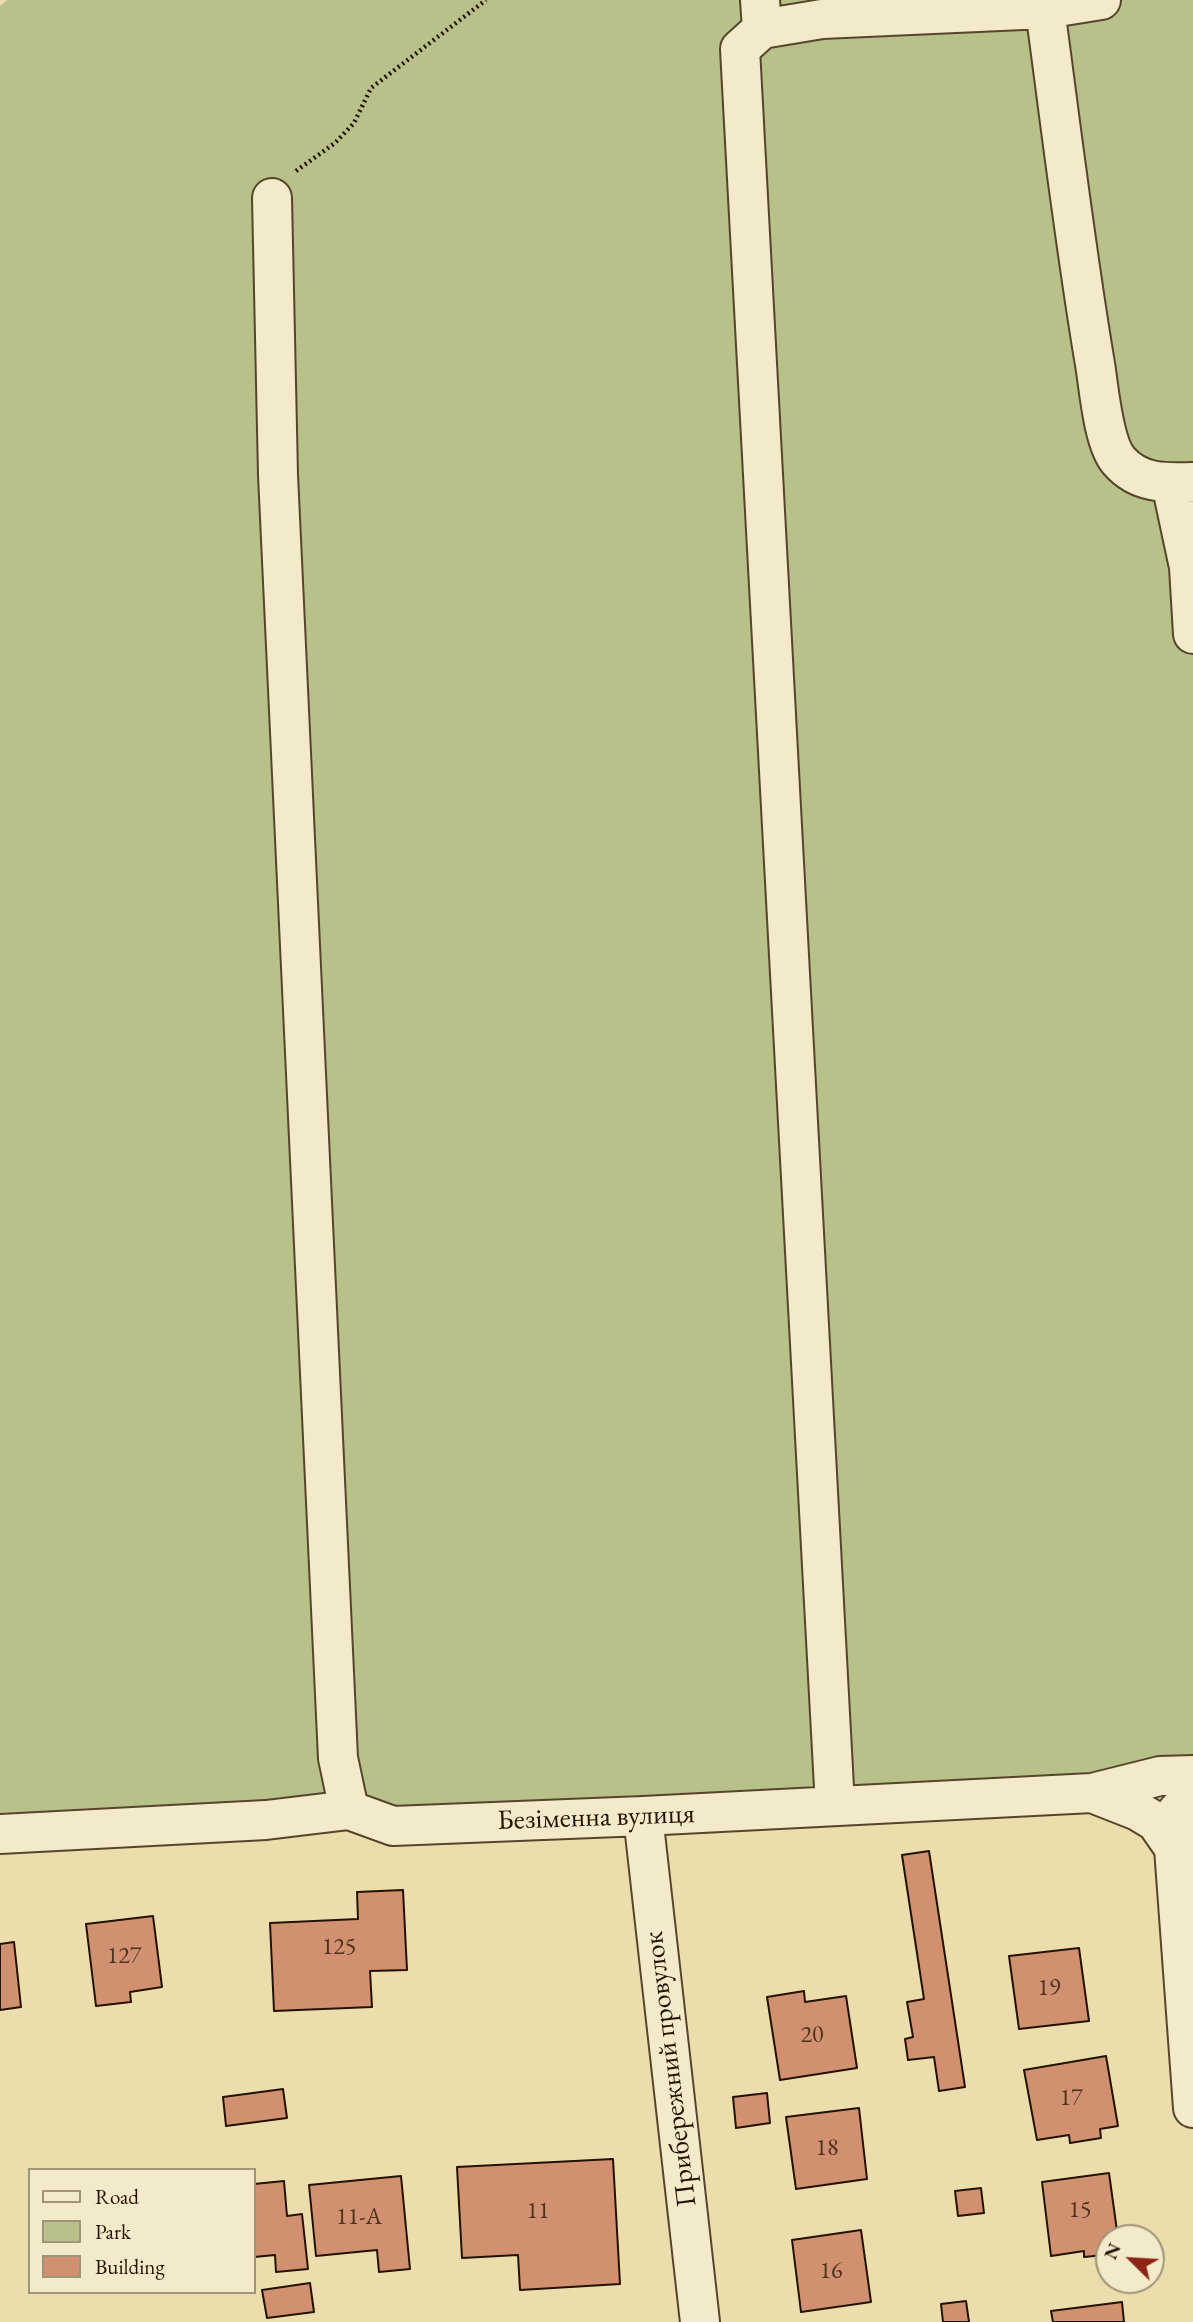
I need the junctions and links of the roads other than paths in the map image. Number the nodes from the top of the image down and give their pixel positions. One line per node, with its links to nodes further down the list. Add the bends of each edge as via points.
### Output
1 (1101, 0): 2 (street)
2 (1045, 9): 3 (street, via 822,19); 5 (street, via 1106,432 1118,460 1140,478)
3 (761, 15): 10 (street, via 740,49)
4 (272, 198): 11 (street, via 278,475 338,1758)
5 (1182, 483): 6 (street)
6 (1193, 634)
7 (1193, 1775): 8 (street, Безіменна вулиця, via 1160,1776)
8 (1092, 1793): 10 (street, Безіменна вулиця); 14 (street, via 1156,1822)
9 (1193, 1794): 14 (street, via 1176,1813)
10 (835, 1806): 12 (street, Безіменна вулиця)
11 (349, 1811): 12 (street, Безіменна вулиця, via 393,1826); 13 (street, Безіменна вулиця, via 266,1820)
12 (643, 1816): 16 (street, Прибережний провулок)
13 (0, 1834)
14 (1174, 1848): 15 (street)
15 (1193, 2108)
16 (700, 2322)

